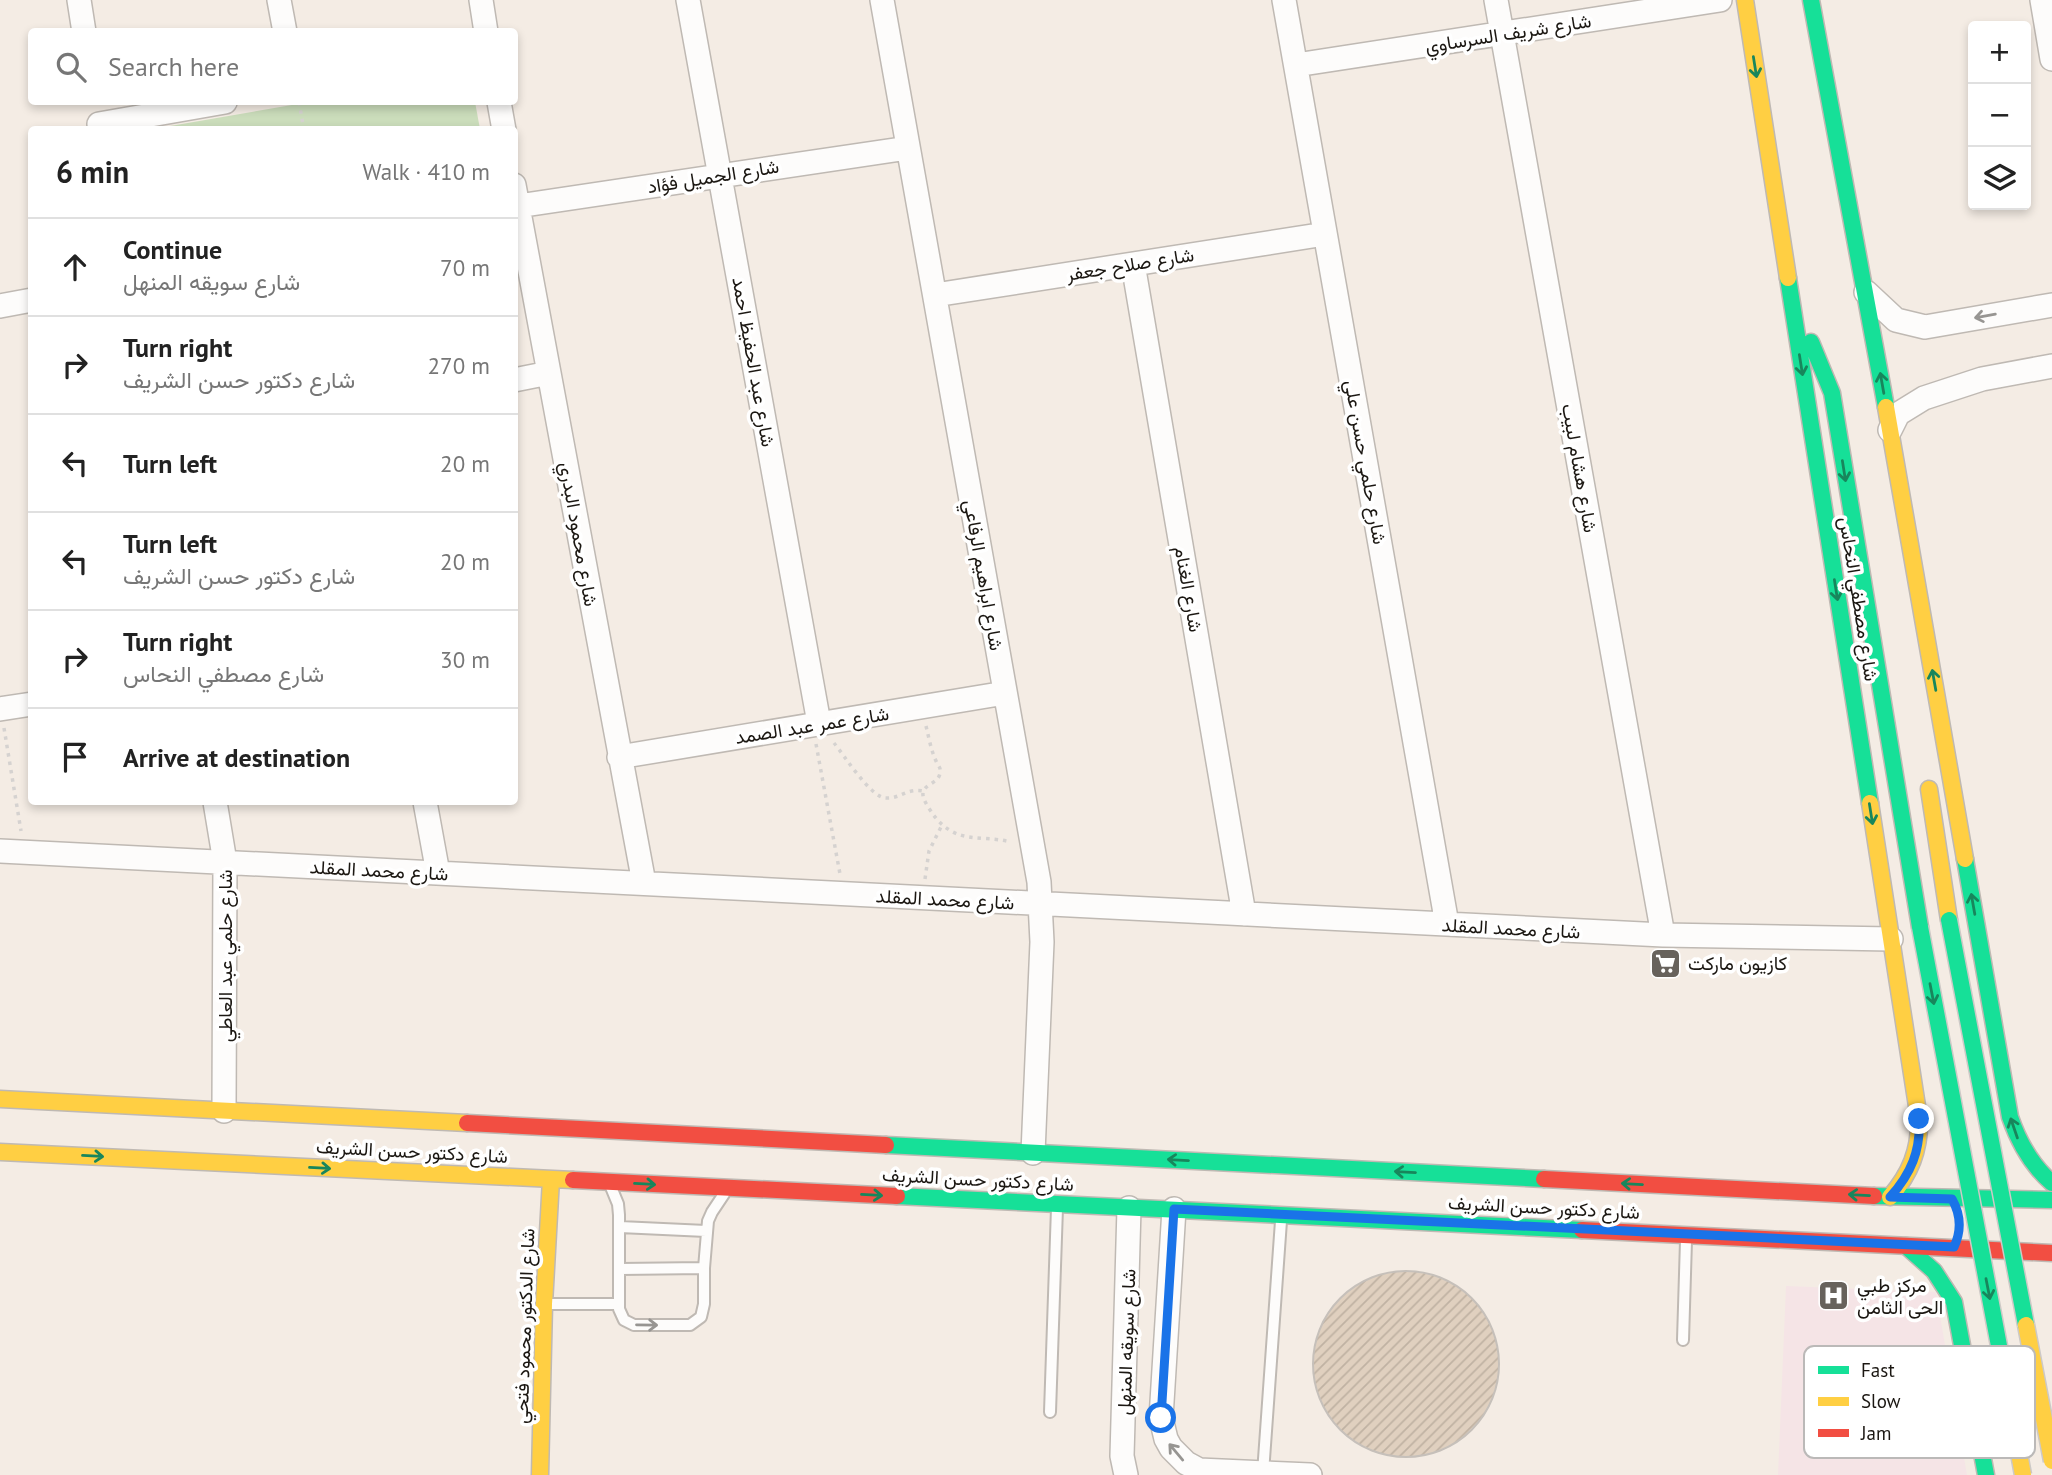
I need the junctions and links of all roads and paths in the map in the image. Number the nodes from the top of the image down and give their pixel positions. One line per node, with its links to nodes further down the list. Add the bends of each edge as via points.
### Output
1 (79, 0): 12 (street)
2 (279, 0): 13 (street)
3 (481, 0): 14 (street)
4 (688, 0): 25 (street, شارع عبد الحفيظ احمد)
5 (882, 0): 24 (street, شارع ابراهيم الرفاعي)
6 (1284, 0): 17 (street, شارع حلمي حسن علي)
7 (1496, 0): 15 (street, شارع هشام لبيب)
8 (1720, 0): 15 (street, شارع شريف السرساوي)
9 (1745, 0): 35 (main road, شارع مصطفي النحاس, one-way to 35)
10 (1811, 0): 30 (main road)
11 (2042, 0): 16 (street)
12 (83, 28)
13 (284, 28)
14 (485, 28)
15 (1503, 34): 17 (street, شارع شريف السرساوي); 63 (street, شارع هشام لبيب)
16 (2052, 59)
17 (1296, 65): 28 (street, شارع حلمي حسن علي)
18 (201, 105): 21 (street)
19 (300, 105): 22 (path)
20 (500, 105): 23 (street)
21 (99, 118)
22 (303, 126)
23 (503, 126)
24 (908, 148): 25 (street, شارع الجميل فؤاد); 31 (street, شارع ابراهيم الرفاعي)
25 (720, 175): 26 (street, شارع الجميل فؤاد); 45 (street, شارع عبد الحفيظ احمد)
26 (518, 195)
27 (518, 206): 37 (street, شارع محمود البدري)
28 (1325, 234): 29 (street, شارع صلاح جعفر); 62 (street, شارع حلمي حسن علي)
29 (1133, 264): 31 (street, شارع صلاح جعفر); 61 (street, شارع الغنام)
30 (1866, 292): 33 (street, one-way to 30, via 1925,327 1896,320); 39 (main road, one-way to 30)
31 (934, 295): 41 (street, شارع ابراهيم الرفاعي)
32 (28, 301): 34 (street)
33 (2052, 304)
34 (0, 306)
35 (1793, 315): 64 (main road, شارع مصطفي النحاس, one-way to 64); 96 (main road, one-way to 96, bridge, via 1817,352 1832,393 1920,927)
36 (2052, 366): 39 (street, via 1982,379 1924,398 1898,414)
37 (549, 373): 38 (street); 46 (street, شارع محمود البدري)
38 (518, 379)
39 (1890, 430): 40 (main road); 66 (main road, one-way to 39)
40 (1880, 462)
41 (1005, 692): 43 (street, شارع عمر عبد الصمد); 54 (street, شارع ابراهيم الرفاعي)
42 (28, 704): 44 (street)
43 (922, 706): 45 (street, شارع عمر عبد الصمد); 48 (path, via 931,749 940,767 938,779)
44 (0, 708): 53 (path)
45 (816, 724): 46 (street, شارع عمر عبد الصمد); 48 (path, via 876,794 888,799 911,790); 58 (path)
46 (619, 757): 57 (street, شارع محمود البدري)
47 (1925, 768): 97 (main road, bridge)
48 (923, 791): 51 (path)
49 (216, 805): 55 (street, شارع حلمي عبد العاطي)
50 (426, 805): 56 (street)
51 (942, 825): 54 (path, via 966,837 1020,845); 59 (path, via 926,865)
52 (0, 850): 53 (street, شارع محمد المقلد)
53 (24, 852): 55 (street, شارع محمد المقلد)
54 (1034, 855): 60 (street, شارع ابراهيم الرفاعي)
55 (225, 862): 56 (street, شارع محمد المقلد); 68 (street, شارع حلمي عبد العاطي)
56 (438, 873): 57 (street, شارع محمد المقلد)
57 (644, 883): 58 (street, شارع محمد المقلد)
58 (844, 894): 59 (street, شارع محمد المقلد)
59 (929, 898): 60 (street, شارع محمد المقلد)
60 (1041, 904): 61 (street, شارع محمد المقلد); 70 (street, شارع ابراهيم الرفاعي)
61 (1244, 914): 62 (street, شارع محمد المقلد)
62 (1447, 924): 63 (street, شارع محمد المقلد)
63 (1663, 935): 64 (street, شارع محمد المقلد)
64 (1891, 939): 65 (main road, شارع مصطفي النحاس)
65 (1910, 1065): 66 (main road, via 1935,1093 1961,1098 1990,1085); 75 (main road, شارع مصطفي النحاس, via 1919,1144 1910,1171)
66 (2001, 1067): 73 (main road, one-way to 66, via 2031,1161 2015,1133)
67 (0, 1099): 68 (main road, شارع دكتور حسن الشريف, via 68,1109)
68 (224, 1111): 70 (main road, شارع دكتور حسن الشريف, via 368,1125)
69 (0, 1152): 71 (main road, شارع دكتور حسن الشريف, one-way to 71, via 65,1148)
70 (1033, 1153): 75 (main road, شارع دكتور حسن الشريف, one-way to 70)
71 (551, 1179): 72 (main road, شارع دكتور حسن الشريف); 92 (main road, شارع الدكتور محمود فتحي)
72 (607, 1182): 74 (main road, شارع دكتور حسن الشريف, one-way to 74); 83 (lane, via 618,1203)
73 (2052, 1183)
74 (732, 1189): 79 (main road, شارع دكتور حسن الشريف, one-way to 79); 84 (lane, via 712,1212)
75 (1890, 1197): 76 (main road, شارع دكتور حسن الشريف)
76 (1952, 1199): 77 (main road, شارع دكتور حسن الشريف); 86 (main road, via 1957,1207)
77 (2023, 1200): 78 (main road, شارع دكتور حسن الشريف); 88 (main road, via 2013,1210 2009,1225 2012,1240)
78 (2052, 1200)
79 (1057, 1204): 80 (main road, شارع دكتور حسن الشريف); 101 (lane)
80 (1129, 1208): 81 (main road, شارع دكتور حسن الشريف); 105 (street, شارع سويقه المنهل, via 1122,1456)
81 (1174, 1209): 82 (main road, شارع دكتور حسن الشريف); 103 (street, شارع سويقه المنهل, one-way to 81, via 1199,1470 1178,1456 1162,1429)
82 (1281, 1215): 85 (main road, شارع دكتور حسن الشريف); 103 (lane)
83 (620, 1227): 84 (lane); 91 (lane)
84 (706, 1231): 90 (lane)
85 (1686, 1234): 87 (main road, شارع دكتور حسن الشريف); 94 (lane)
86 (1958, 1235): 87 (main road, شارع دكتور حسن الشريف); 88 (main road, شارع دكتور حسن الشريف)
87 (1906, 1246): 95 (main road, via 1941,1278 1954,1302)
88 (2022, 1251): 89 (main road, شارع دكتور حسن الشريف)
89 (2052, 1252)
90 (704, 1268): 91 (lane); 93 (lane, one-way to 90, via 621,1315 634,1325 690,1325 704,1311)
91 (620, 1269): 93 (lane)
92 (544, 1304): 93 (lane); 104 (main road, شارع الدكتور محمود فتحي)
93 (619, 1304)
94 (1683, 1340)
95 (1962, 1346)
96 (1999, 1346)
97 (2030, 1346)
98 (2035, 1348): 99 (main road)
99 (2047, 1354)
100 (2035, 1371): 102 (main road, bridge)
101 (1050, 1412)
102 (2052, 1461)
103 (1261, 1474): 106 (street, شارع سويقه المنهل)
104 (540, 1475)
105 (1126, 1475)
106 (1311, 1475)

